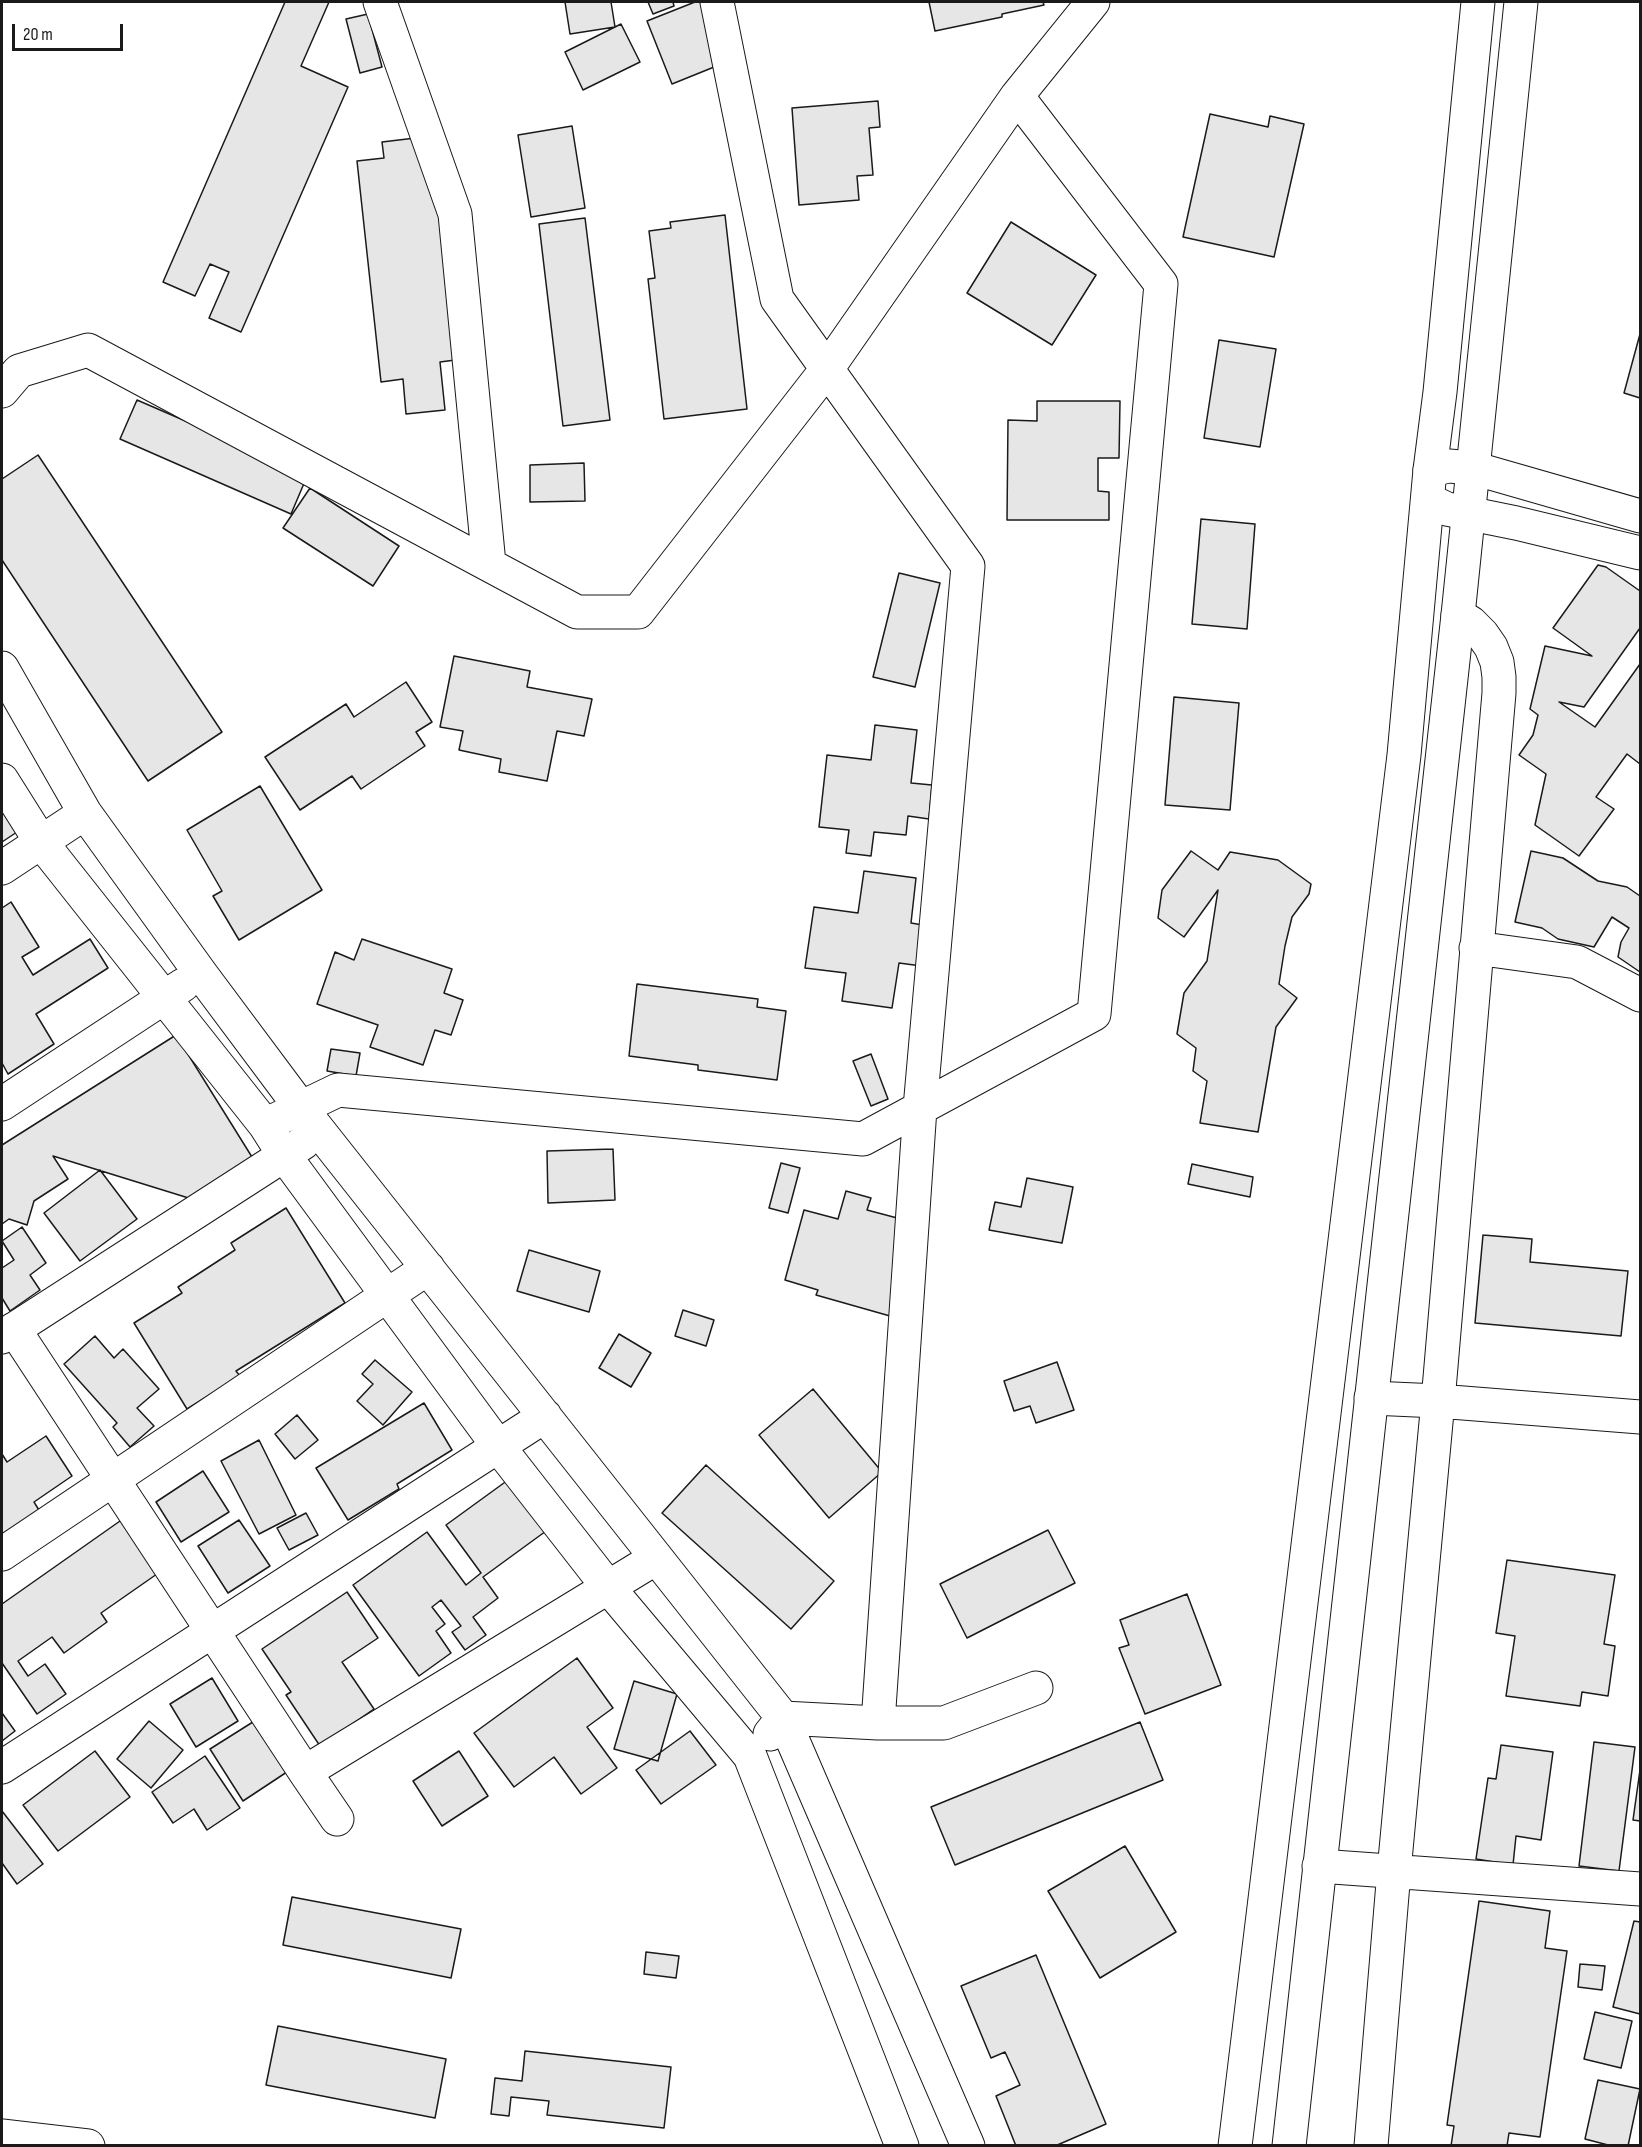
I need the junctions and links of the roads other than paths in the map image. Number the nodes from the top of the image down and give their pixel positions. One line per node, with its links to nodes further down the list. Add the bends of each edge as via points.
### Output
1 (380, 2): 14 (street, via 455,214)
2 (717, 2): 7 (street, via 777,298)
3 (1093, 2): 6 (street)
4 (1479, 2): 10 (street)
5 (1521, 2): 9 (street)
6 (1017, 96): 7 (street); 26 (street, via 1161,284 1095,1014)
7 (827, 369): 14 (street, via 638,612 577,612); 26 (street, via 968,566)
8 (2, 391): 14 (street, via 19,371 88,350)
9 (1473, 468): 10 (street, via 1449,466); 11 (street); 12 (street)
10 (1429, 485): 11 (street, via 1447,509); 57 (street, via 1404,755)
11 (1468, 514): 13 (street); 15 (street)
12 (1641, 516)
13 (1641, 553)
14 (489, 564)
15 (1458, 615): 21 (street, via 1471,623 1491,647 1499,677); 33 (street)
16 (2, 668): 18 (street)
17 (2, 780): 19 (street)
18 (85, 813): 19 (street); 22 (street)
19 (41, 842): 20 (street); 24 (street)
20 (2, 868)
21 (1476, 948): 23 (street, via 1577,962); 34 (street)
22 (201, 974): 24 (street); 27 (street)
23 (1641, 995)
24 (165, 997): 25 (street); 28 (street)
25 (2, 1104)
26 (920, 1108): 27 (street, via 863,1139 338,1090); 45 (street)
27 (311, 1120): 28 (street); 29 (street); 30 (street)
28 (265, 1125): 29 (street)
29 (284, 1155): 31 (street); 32 (street)
30 (428, 1268): 31 (street); 35 (street)
31 (388, 1295): 37 (street); 38 (street)
32 (8, 1333): 38 (street)
33 (1371, 1398): 34 (street); 50 (street)
34 (1438, 1401): 36 (street); 51 (street)
35 (545, 1416): 37 (street); 40 (street)
36 (1641, 1417)
37 (498, 1446): 41 (street); 42 (street)
38 (113, 1480): 39 (street); 42 (street)
39 (2, 1554)
40 (656, 1558): 41 (street); 44 (street)
41 (608, 1587): 46 (street); 48 (street)
42 (212, 1631): 47 (street); 48 (street)
43 (1036, 1688): 45 (street, via 944,1723)
44 (783, 1718): 45 (street); 46 (street); 56 (street)
45 (878, 1723)
46 (750, 1756): 55 (street)
47 (2, 1767)
48 (305, 1772): 49 (street)
49 (337, 1819)
50 (1319, 1866): 51 (street); 58 (street)
51 (1394, 1871): 52 (street); 59 (street)
52 (1641, 1889)
53 (2, 2136): 54 (street)
54 (87, 2145)
55 (902, 2145)
56 (968, 2145)
57 (1235, 2145)
58 (1289, 2145)
59 (1371, 2145)

